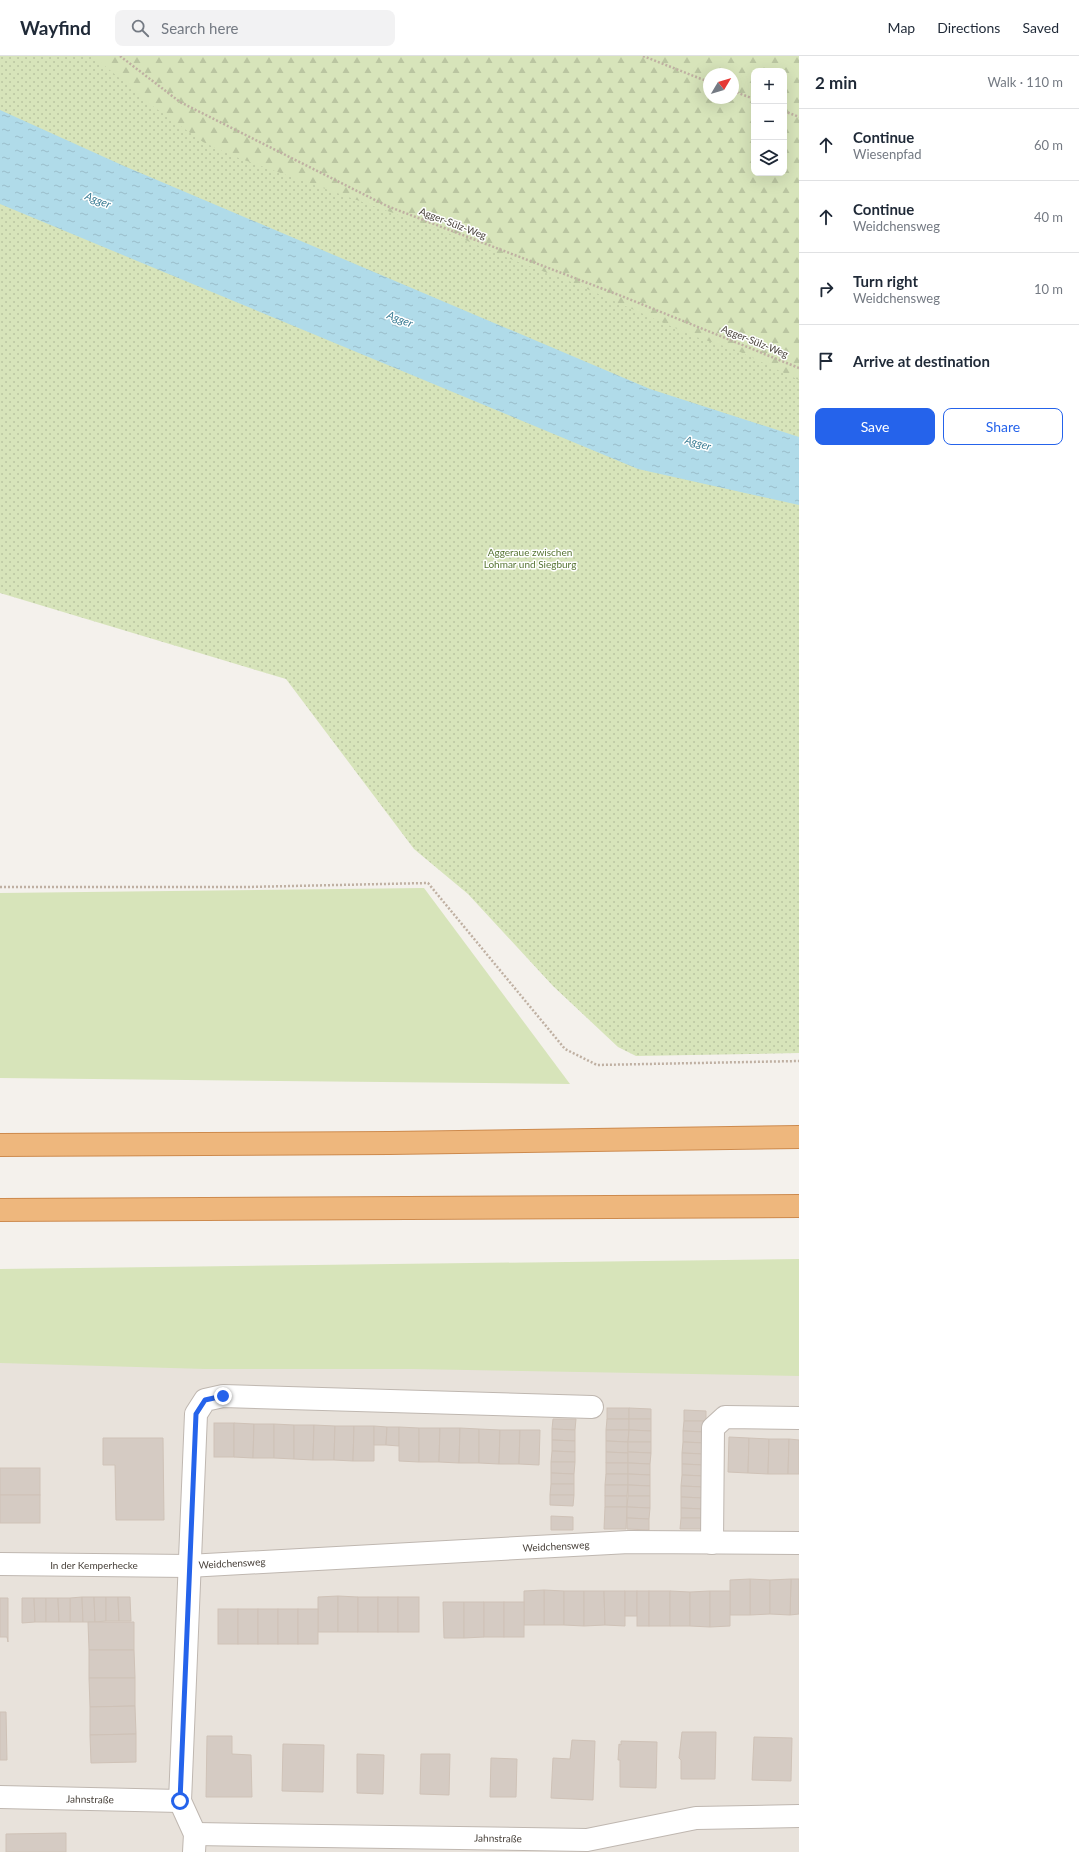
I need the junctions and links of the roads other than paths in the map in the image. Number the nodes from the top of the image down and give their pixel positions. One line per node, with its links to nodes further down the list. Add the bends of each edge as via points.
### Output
1 (799, 1137): 2 (highway)
2 (0, 1145)
3 (799, 1206): 4 (highway)
4 (0, 1210)
5 (592, 1408): 10 (street, Weidchensweg, via 223,1396 205,1400 196,1414)
6 (799, 1418): 7 (street, via 724,1417 713,1428)
7 (712, 1543): 8 (street, Weidchensweg); 10 (street, Weidchensweg, via 629,1542)
8 (799, 1543)
9 (0, 1564): 10 (street, In der Kemperhecke)
10 (188, 1566): 12 (street)
11 (0, 1797): 12 (street, Jahnstraße)
12 (180, 1801): 14 (street)
13 (799, 1816): 14 (street, Jahnstraße, via 696,1818 587,1840)
14 (194, 1843)

